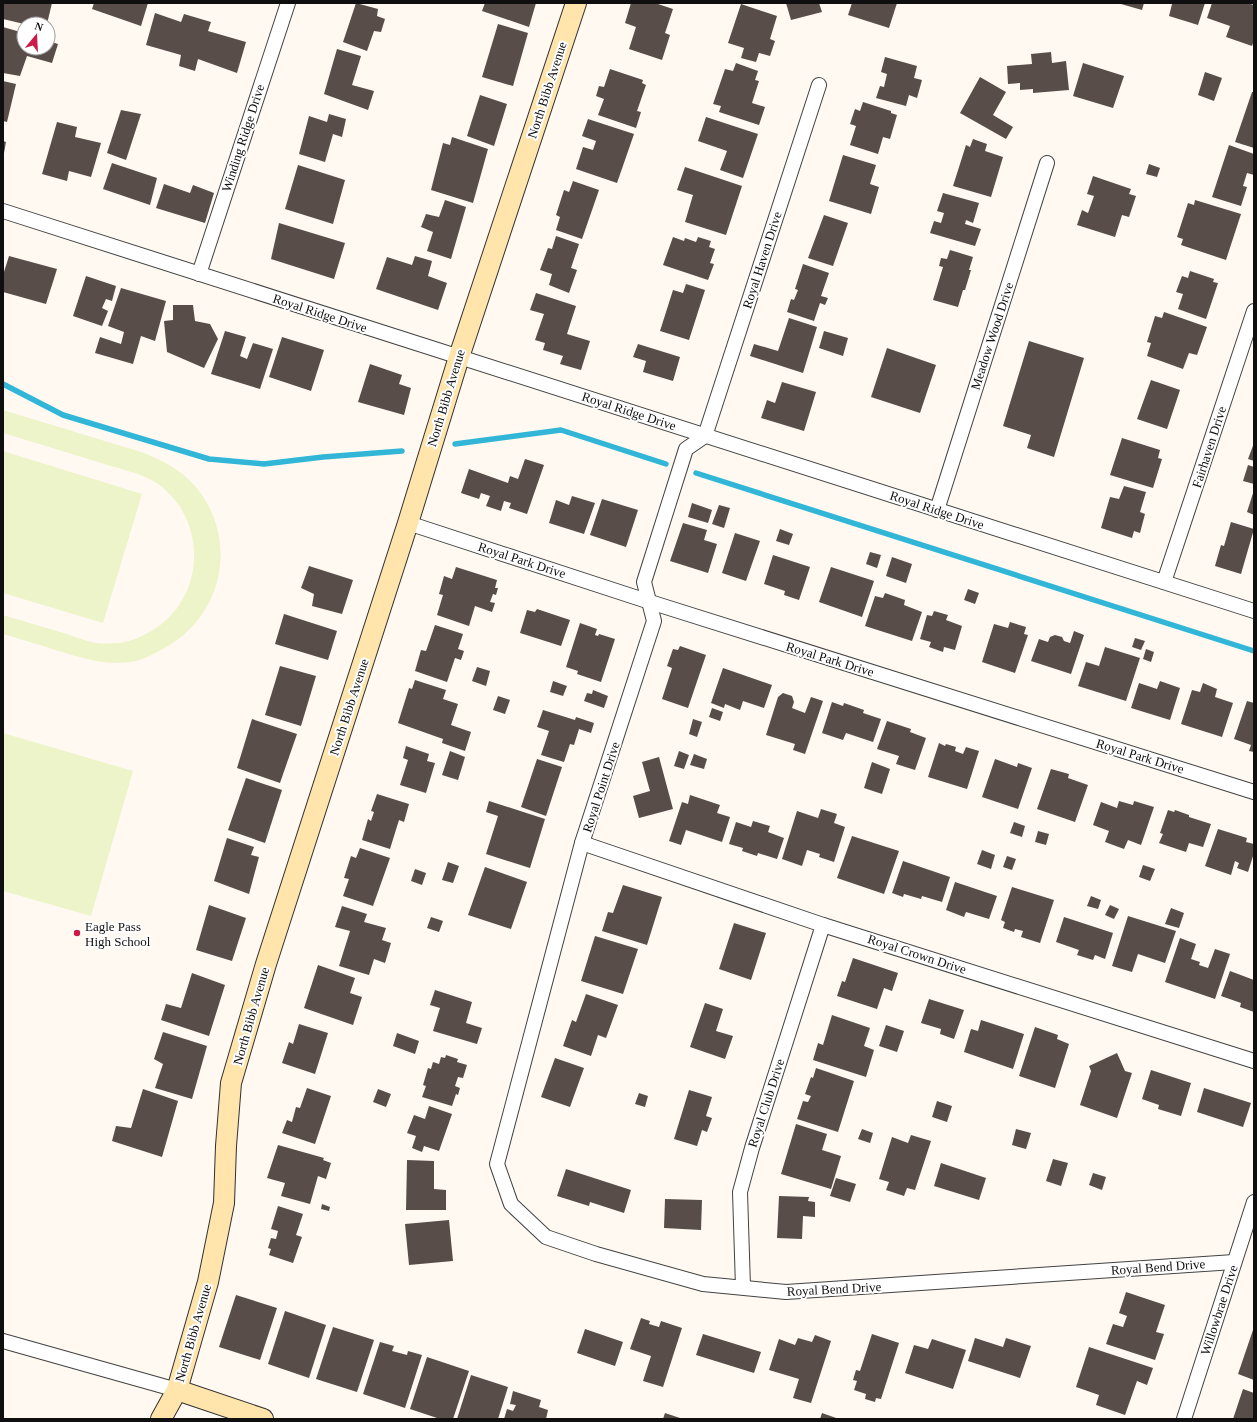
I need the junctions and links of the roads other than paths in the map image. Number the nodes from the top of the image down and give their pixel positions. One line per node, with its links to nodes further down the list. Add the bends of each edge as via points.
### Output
1 (576, 3): 8 (main road, North Bibb Avenue)
2 (286, 4): 6 (street, Winding Ridge Drive)
3 (819, 85): 9 (street, Royal Haven Drive)
4 (1048, 163): 10 (street, Meadow Wood Drive)
5 (3, 211): 6 (street, Royal Ridge Drive)
6 (199, 274): 8 (street, Royal Ridge Drive)
7 (1254, 311): 12 (street, Fairhaven Drive)
8 (459, 357): 9 (street, Royal Ridge Drive); 11 (main road, North Bibb Avenue)
9 (705, 436): 10 (street, Royal Ridge Drive); 13 (street, Royal Point Drive, via 686,449 644,582)
10 (937, 510): 12 (street, Royal Ridge Drive)
11 (408, 523): 13 (street, Royal Park Drive); 24 (main road, North Bibb Avenue, via 266,964 231,1083 224,1203 208,1282)
12 (1164, 582): 14 (street, Royal Ridge Drive)
13 (650, 602): 15 (street, Royal Park Drive); 16 (street, Royal Point Drive, via 654,622)
14 (1254, 611)
15 (1254, 792)
16 (582, 843): 17 (street, Royal Crown Drive); 19 (street, Royal Point Drive)
17 (824, 924): 18 (street, Royal Crown Drive); 22 (street, Royal Club Drive, via 740,1192)
18 (1254, 1061)
19 (502, 1150): 22 (street, Royal Bend Drive, via 497,1164 511,1204 546,1237 703,1284)
20 (1254, 1202): 21 (street, Willowbrae Drive)
21 (1234, 1262): 22 (street, Royal Bend Drive, via 786,1292); 27 (street, Willowbrae Drive)
22 (743, 1287)
23 (3, 1341): 24 (street)
24 (177, 1390): 25 (main road, North Bibb Avenue); 26 (main road)
25 (161, 1419)
26 (263, 1419)
27 (1184, 1419)

